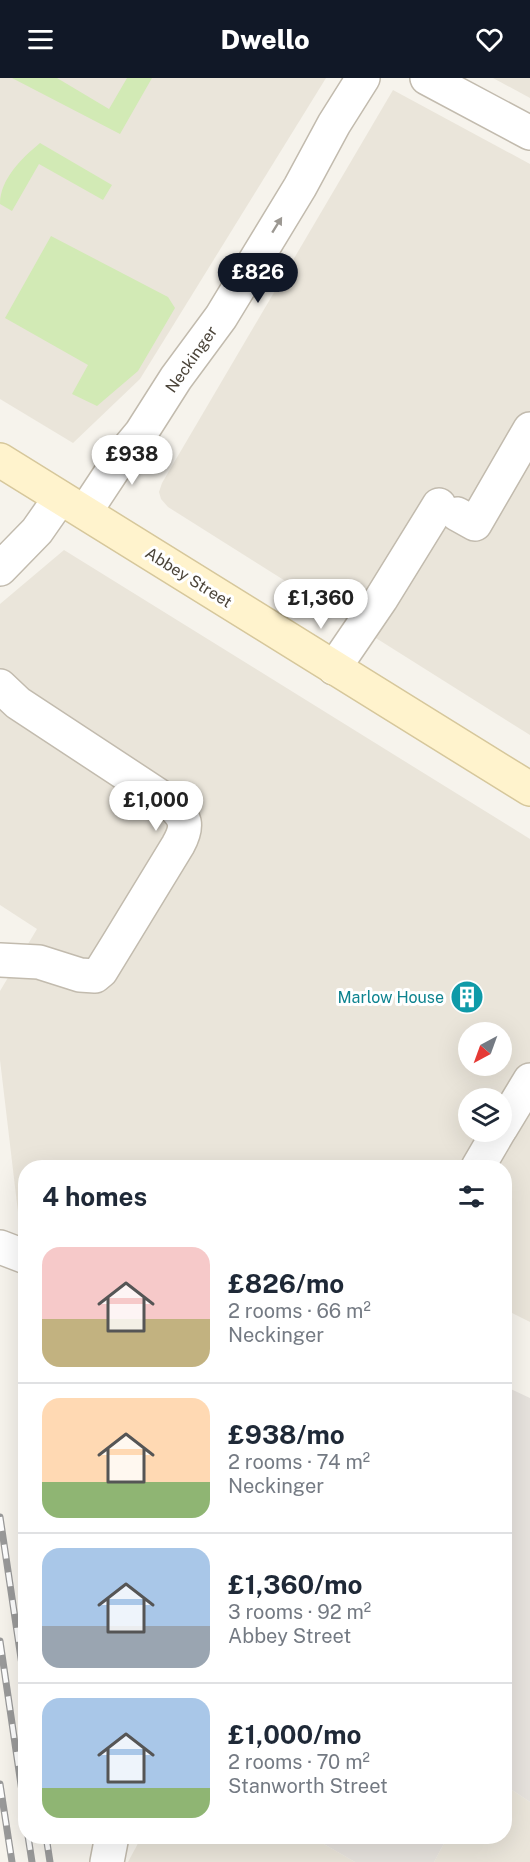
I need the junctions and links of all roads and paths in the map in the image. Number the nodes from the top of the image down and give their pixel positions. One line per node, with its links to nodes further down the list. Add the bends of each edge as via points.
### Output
1 (363, 78): 6 (street, Neckinger, one-way to 1, via 141,433 221,317)
2 (427, 78): 3 (street)
3 (530, 134)
4 (530, 429): 8 (street, via 475,524 448,510)
5 (0, 460): 6 (main road, Abbey Street)
6 (73, 505): 7 (street, Neckinger, via 37,531); 8 (main road, Abbey Street)
7 (0, 569)
8 (334, 668): 10 (main road, Abbey Street)
9 (0, 686): 11 (street, via 18,703 170,803 182,814 185,827 178,845 95,976 39,962)
10 (530, 789)
11 (0, 960)
12 (530, 1080): 13 (street)
13 (512, 1110)
14 (493, 1142): 15 (street)
15 (482, 1160)
16 (0, 1247): 17 (street)
17 (18, 1254)
18 (110, 1844): 19 (street)
19 (107, 1862)

